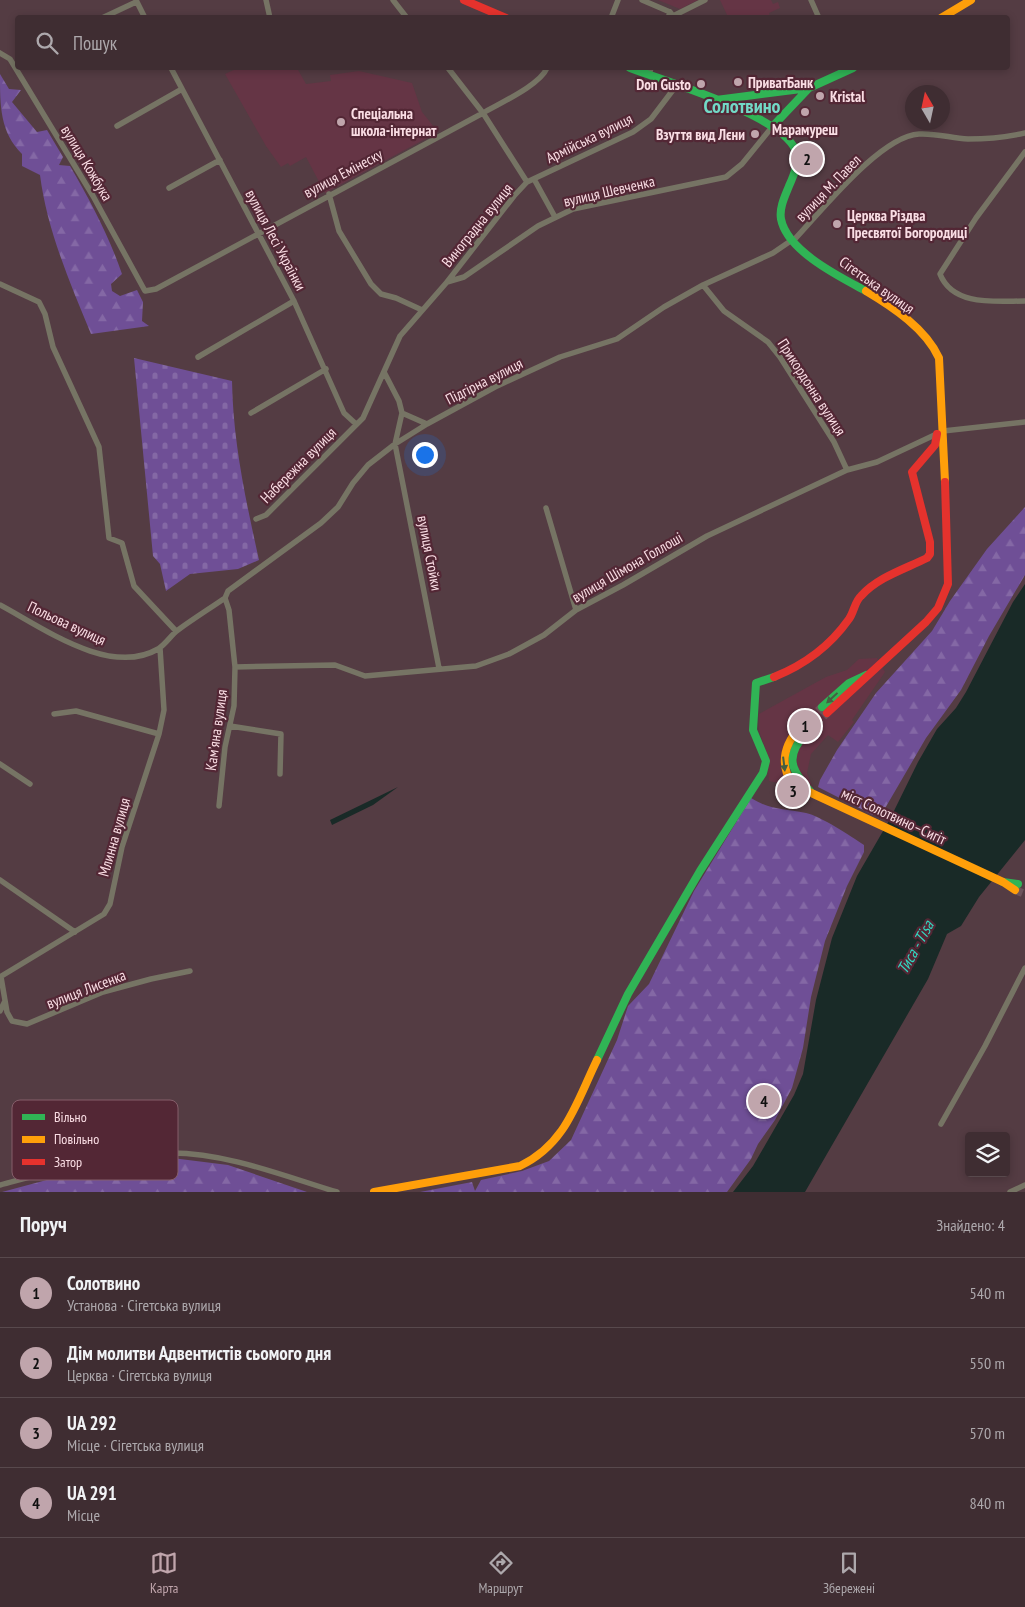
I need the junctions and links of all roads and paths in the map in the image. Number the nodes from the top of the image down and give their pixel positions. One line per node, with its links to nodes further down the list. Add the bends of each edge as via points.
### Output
1 (266, 0): 12 (street)
2 (393, 0): 13 (street)
3 (464, 0): 14 (street)
4 (618, 0): 15 (street)
5 (642, 0): 16 (street)
6 (706, 0): 17 (street)
7 (811, 0): 18 (street)
8 (971, 0): 19 (street)
9 (136, 1): 10 (street); 11 (street)
10 (108, 15)
11 (143, 15)
12 (269, 15)
13 (405, 15)
14 (499, 15)
15 (612, 15)
16 (669, 15)
17 (675, 15)
18 (818, 15)
19 (946, 15)
20 (0, 53): 22 (street, вулиця Кожбука)
21 (15, 57): 22 (street)
22 (10, 59): 23 (street, вулиця Кожбука)
23 (15, 67)
24 (17, 70): 50 (street, вулиця Кожбука, via 93,196)
25 (172, 70): 32 (street, вулиця Лесі Українки)
26 (450, 70): 34 (street, Виноградна вулиця)
27 (546, 70): 34 (street, вулиця Емінеску, via 532,84)
28 (844, 70): 31 (street)
29 (650, 71): 30 (street, Сігетська вулиця)
30 (676, 86): 33 (street, Сігетська вулиця); 40 (street, Армійська вулиця, via 651,119 633,132)
31 (809, 88): 33 (street); 36 (street)
32 (182, 89): 35 (street); 39 (street, вулиця Лесі Українки)
33 (714, 100): 36 (street, Сігетська вулиця)
34 (483, 113): 41 (street, Виноградна вулиця); 43 (street, вулиця Емінеску)
35 (117, 126)
36 (772, 127): 44 (street, вулиця Шевченка, via 742,164 726,177 573,209); 46 (street, Сігетська вулиця, via 789,140 797,154 782,214 783,227)
37 (1025, 133): 46 (street, вулиця М. Павел, via 968,139 931,133 903,138 854,174)
38 (1025, 152): 52 (street, via 940,274 948,286 970,299)
39 (220, 160): 42 (street); 45 (street, вулиця Лесі Українки)
40 (534, 179): 41 (street, Армійська вулиця); 44 (street)
41 (527, 182): 47 (street, Виноградна вулиця)
42 (170, 188)
43 (329, 194): 45 (street, вулиця Емінеску); 53 (street, via 339,231 371,284 381,294)
44 (555, 217): 47 (street, вулиця Шевченка, via 464,276)
45 (258, 232): 50 (street, вулиця Емінеску, via 156,289); 51 (street, вулиця Лесі Українки)
46 (793, 241): 49 (street, Підгірна вулиця); 62 (street, Сігетська вулиця, via 833,272 887,304 931,344 941,363)
47 (447, 282): 53 (street, Виноградна вулиця)
48 (0, 284): 70 (street, via 39,302 53,347 99,447 109,538 122,543 134,586)
49 (703, 285): 61 (street, Підгірна вулиця, via 617,338 560,357); 64 (street, Прикордонна вулиця, via 724,311 768,342 780,357 834,442)
50 (145, 291)
51 (294, 301): 54 (street); 55 (street, вулиця Лесі Українки)
52 (1025, 301)
53 (422, 310): 56 (street, Виноградна вулиця, via 400,336)
54 (198, 357)
55 (326, 370): 57 (street); 60 (street, вулиця Лесі Українки, via 344,413)
56 (384, 372): 58 (street); 60 (street, Виноградна вулиця, via 372,402)
57 (251, 413)
58 (402, 413): 61 (street); 63 (street)
59 (1025, 422): 62 (street, вулиця Шімона Голлоші)
60 (356, 424): 66 (street, Набережна вулиця, via 266,515)
61 (427, 424): 63 (street, Підгірна вулиця)
62 (940, 432): 64 (street, вулиця Шімона Голлоші, via 877,462); 74 (street, Сігетська вулиця, via 948,544 945,595 926,622 872,672 849,683); 97 (street, via 935,445 912,472 930,542 930,554 877,582 859,597 858,607 851,616 803,664 756,683 753,730 766,761 763,773 705,863 628,994 563,1132 534,1160 520,1166)
63 (395, 444): 67 (street, Підгірна вулиця, via 368,465 338,506 321,523 228,591); 73 (street, вулиця Стойки)
64 (847, 470): 69 (street, вулиця Шімона Голлоші, via 707,536)
65 (546, 508): 69 (street)
66 (256, 519)
67 (225, 598): 70 (street, Польова вулиця); 72 (street, Камʼяна вулиця)
68 (0, 605): 71 (street, Польова вулиця, via 54,634 117,658 136,658)
69 (576, 610): 73 (street, вулиця Шімона Голлоші, via 544,635 509,654 476,666)
70 (176, 631): 71 (street, Польова вулиця)
71 (160, 648): 78 (street, Млинна вулиця, via 164,710)
72 (234, 667): 73 (street, вулиця Шімона Голлоші, via 335,665 365,676); 76 (street, Камʼяна вулиця, via 234,706)
73 (439, 668)
74 (825, 710)
75 (54, 714): 78 (street, via 76,711)
76 (230, 726): 80 (street, via 281,734); 82 (street, Камʼяна вулиця)
77 (803, 730): 84 (street, міст Солотвино–Сигіт, via 791,756 795,774 814,793)
78 (160, 734): 85 (street, Млинна вулиця, via 122,847 110,904 104,914)
79 (0, 764): 81 (street)
80 (280, 774)
81 (30, 784)
82 (219, 806)
83 (0, 880): 85 (street)
84 (1016, 887)
85 (75, 932): 88 (street, Млинна вулиця)
86 (1025, 968): 91 (street)
87 (190, 972): 89 (street, вулиця Лисенка, via 103,992 27,1024 12,1021)
88 (0, 977): 89 (street, вулиця Лисенка)
89 (6, 1001): 90 (street)
90 (0, 1011)
91 (941, 1124)
92 (178, 1154): 96 (street, via 229,1160)
93 (19, 1180): 94 (street)
94 (0, 1185)
95 (1025, 1185): 98 (street)
96 (337, 1192)
97 (374, 1192)
98 (1010, 1192)

